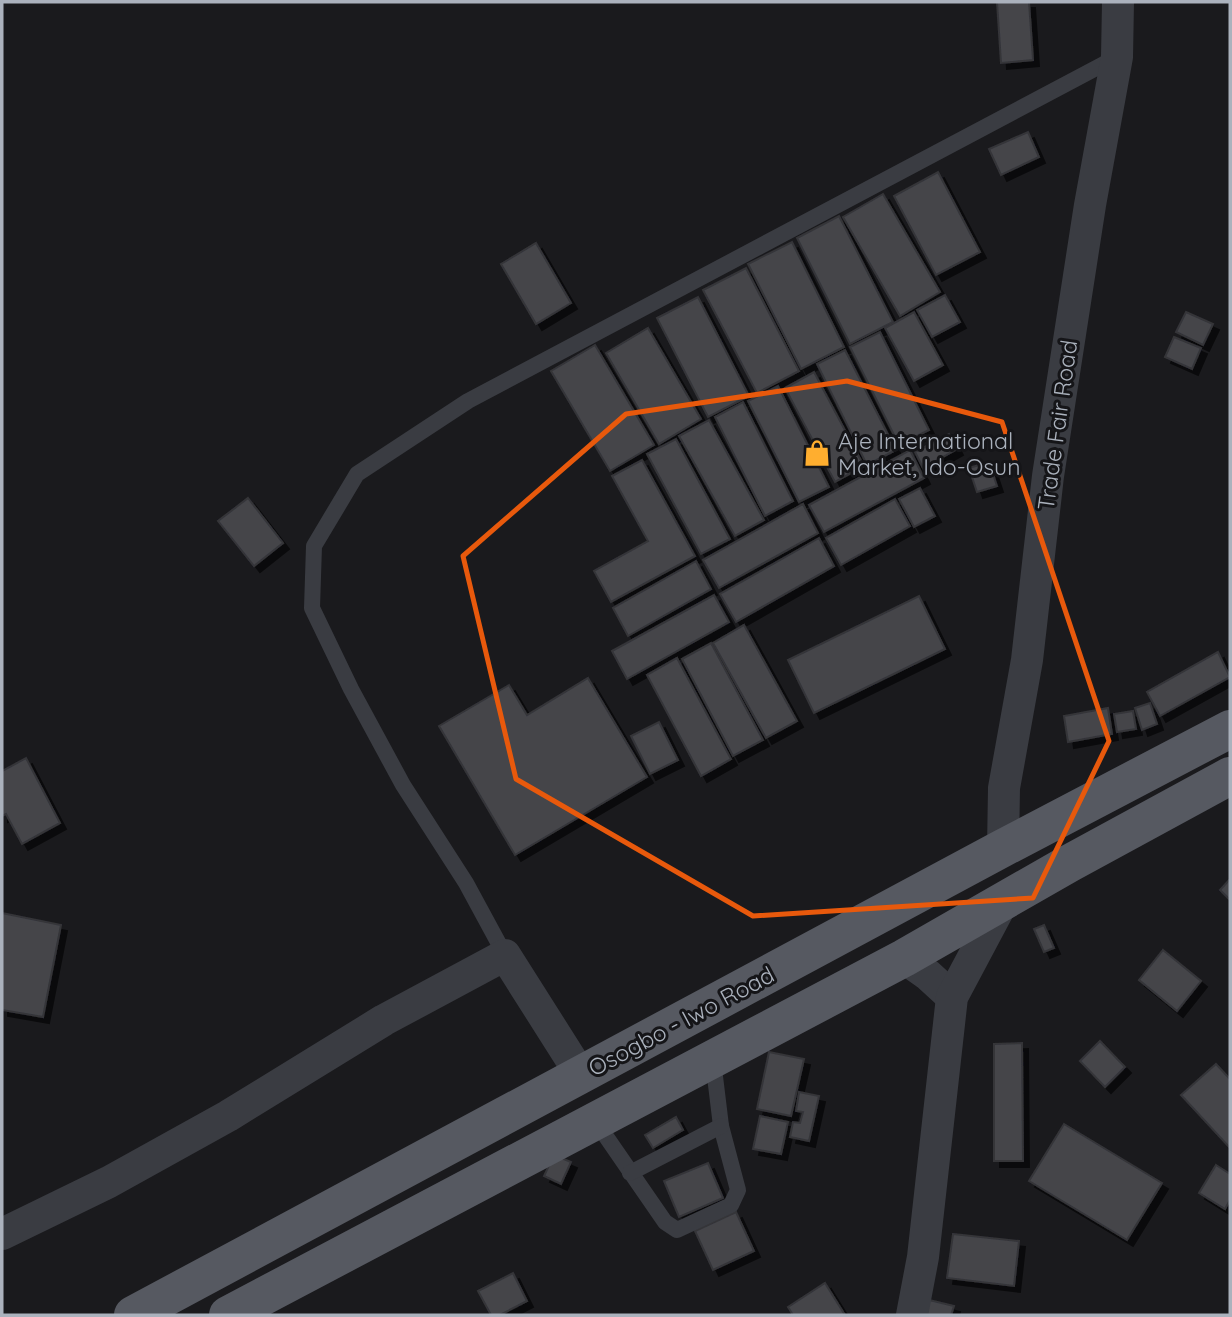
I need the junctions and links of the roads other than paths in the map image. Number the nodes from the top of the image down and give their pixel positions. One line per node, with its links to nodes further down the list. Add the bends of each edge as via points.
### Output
1 (1118, 2): 2 (street, Trade Fair Road)
2 (1117, 57): 5 (street, Trade Fair Road, via 1048,476 1027,660 1004,788); 7 (lane, via 468,401 357,474 314,546 312,608 403,785 466,883)
3 (1230, 729): 5 (main road, Osogbo - Iwo Road)
4 (1230, 776): 6 (main road, Osogbo - Iwo Road)
5 (1003, 848): 11 (main road, Osogbo - Iwo Road)
6 (1002, 903): 8 (main road, Osogbo - Iwo Road); 9 (street)
7 (505, 955): 11 (street); 15 (street, via 384,1020 228,1116)
8 (904, 958): 9 (street); 10 (main road, Osogbo - Iwo Road)
9 (952, 997): 18 (street, via 923,1257)
10 (713, 1059): 12 (main road, Osogbo - Iwo Road); 13 (lane)
11 (581, 1075): 16 (main road, Osogbo - Iwo Road)
12 (596, 1122): 14 (lane); 17 (main road, Osogbo - Iwo Road)
13 (721, 1126): 14 (lane); 14 (lane, via 738,1190 731,1205 677,1230 665,1222)
14 (630, 1173)
15 (2, 1234)
16 (133, 1315)
17 (228, 1315)
18 (912, 1315)

